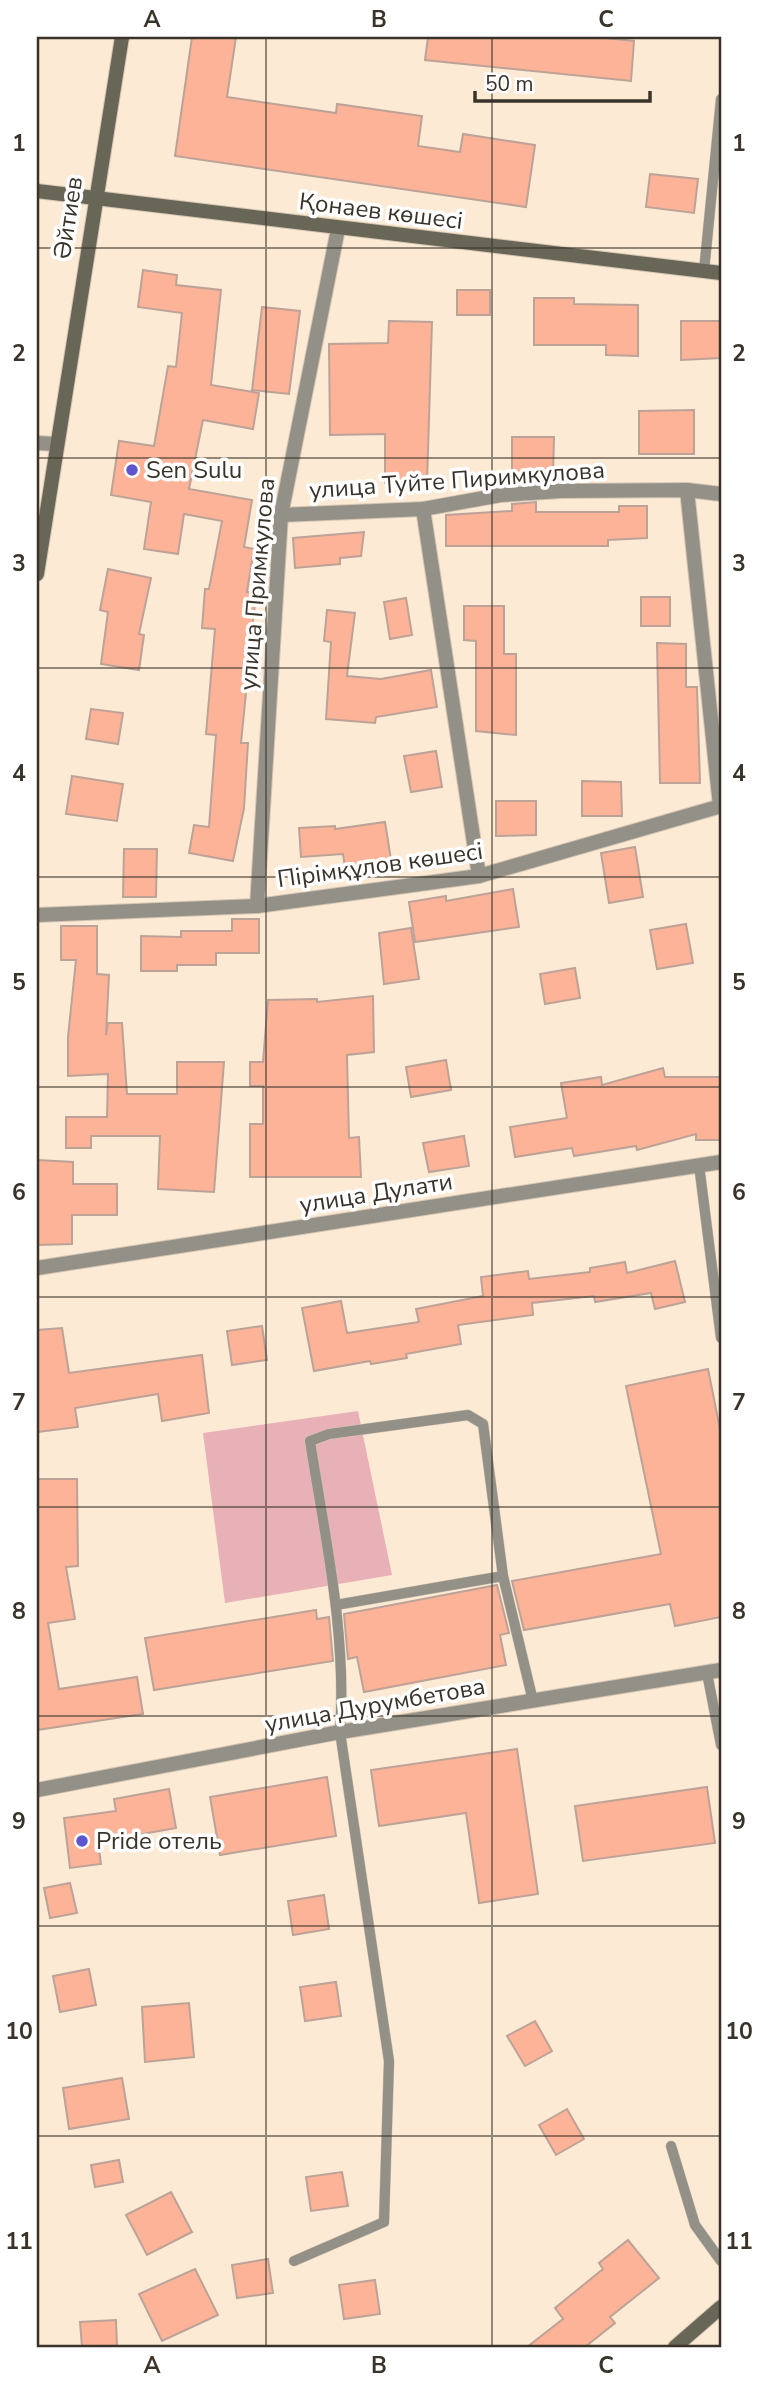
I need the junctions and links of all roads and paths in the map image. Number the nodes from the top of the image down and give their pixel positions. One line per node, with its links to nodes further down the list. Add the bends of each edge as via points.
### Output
1 (121, 37): 4 (main road, Әйтиев)
2 (721, 104): 6 (lane)
3 (37, 191): 4 (main road, Қонаев көшесі)
4 (94, 199): 5 (main road, Қонаев көшесі); 9 (main road, Әйтиев)
5 (338, 229): 6 (main road, Қонаев көшесі); 13 (street, улица Примкулова)
6 (704, 271): 7 (main road, Қонаев көшесі)
7 (721, 273)
8 (37, 443): 9 (street)
9 (56, 444): 14 (main road, Әйтиев)
10 (687, 491): 11 (street, улица Туйте Пиримкулова); 12 (street, улица Туйте Пиримкулова, via 501,495); 15 (street)
11 (721, 494)
12 (423, 509): 13 (street, улица Туйте Пиримкулова); 16 (street)
13 (281, 515): 17 (street, улица Примкулова)
14 (37, 573)
15 (720, 806): 16 (street, Пірімқұлов көшесі)
16 (479, 876): 17 (street, Пірімқұлов көшесі)
17 (257, 906): 18 (street, Пірімқұлов көшесі)
18 (37, 915)
19 (721, 1162): 20 (street, улица Дулати)
20 (699, 1166): 21 (street, улица Дулати); 22 (lane)
21 (37, 1268)
22 (721, 1338)
23 (503, 1576): 24 (lane); 24 (lane, via 484,1424 468,1415 329,1434 310,1441); 26 (lane)
24 (336, 1605): 27 (lane)
25 (714, 1672): 26 (street, улица Дурумбетова); 28 (lane)
26 (533, 1701): 27 (street, улица Дурумбетова)
27 (340, 1732): 29 (street, улица Дурумбетова); 31 (lane, via 389,2061 384,2222)
28 (721, 1745)
29 (37, 1790)
30 (671, 2146): 32 (lane, via 695,2225)
31 (294, 2261)
32 (721, 2261)
33 (721, 2307): 34 (main road)
34 (675, 2347)

